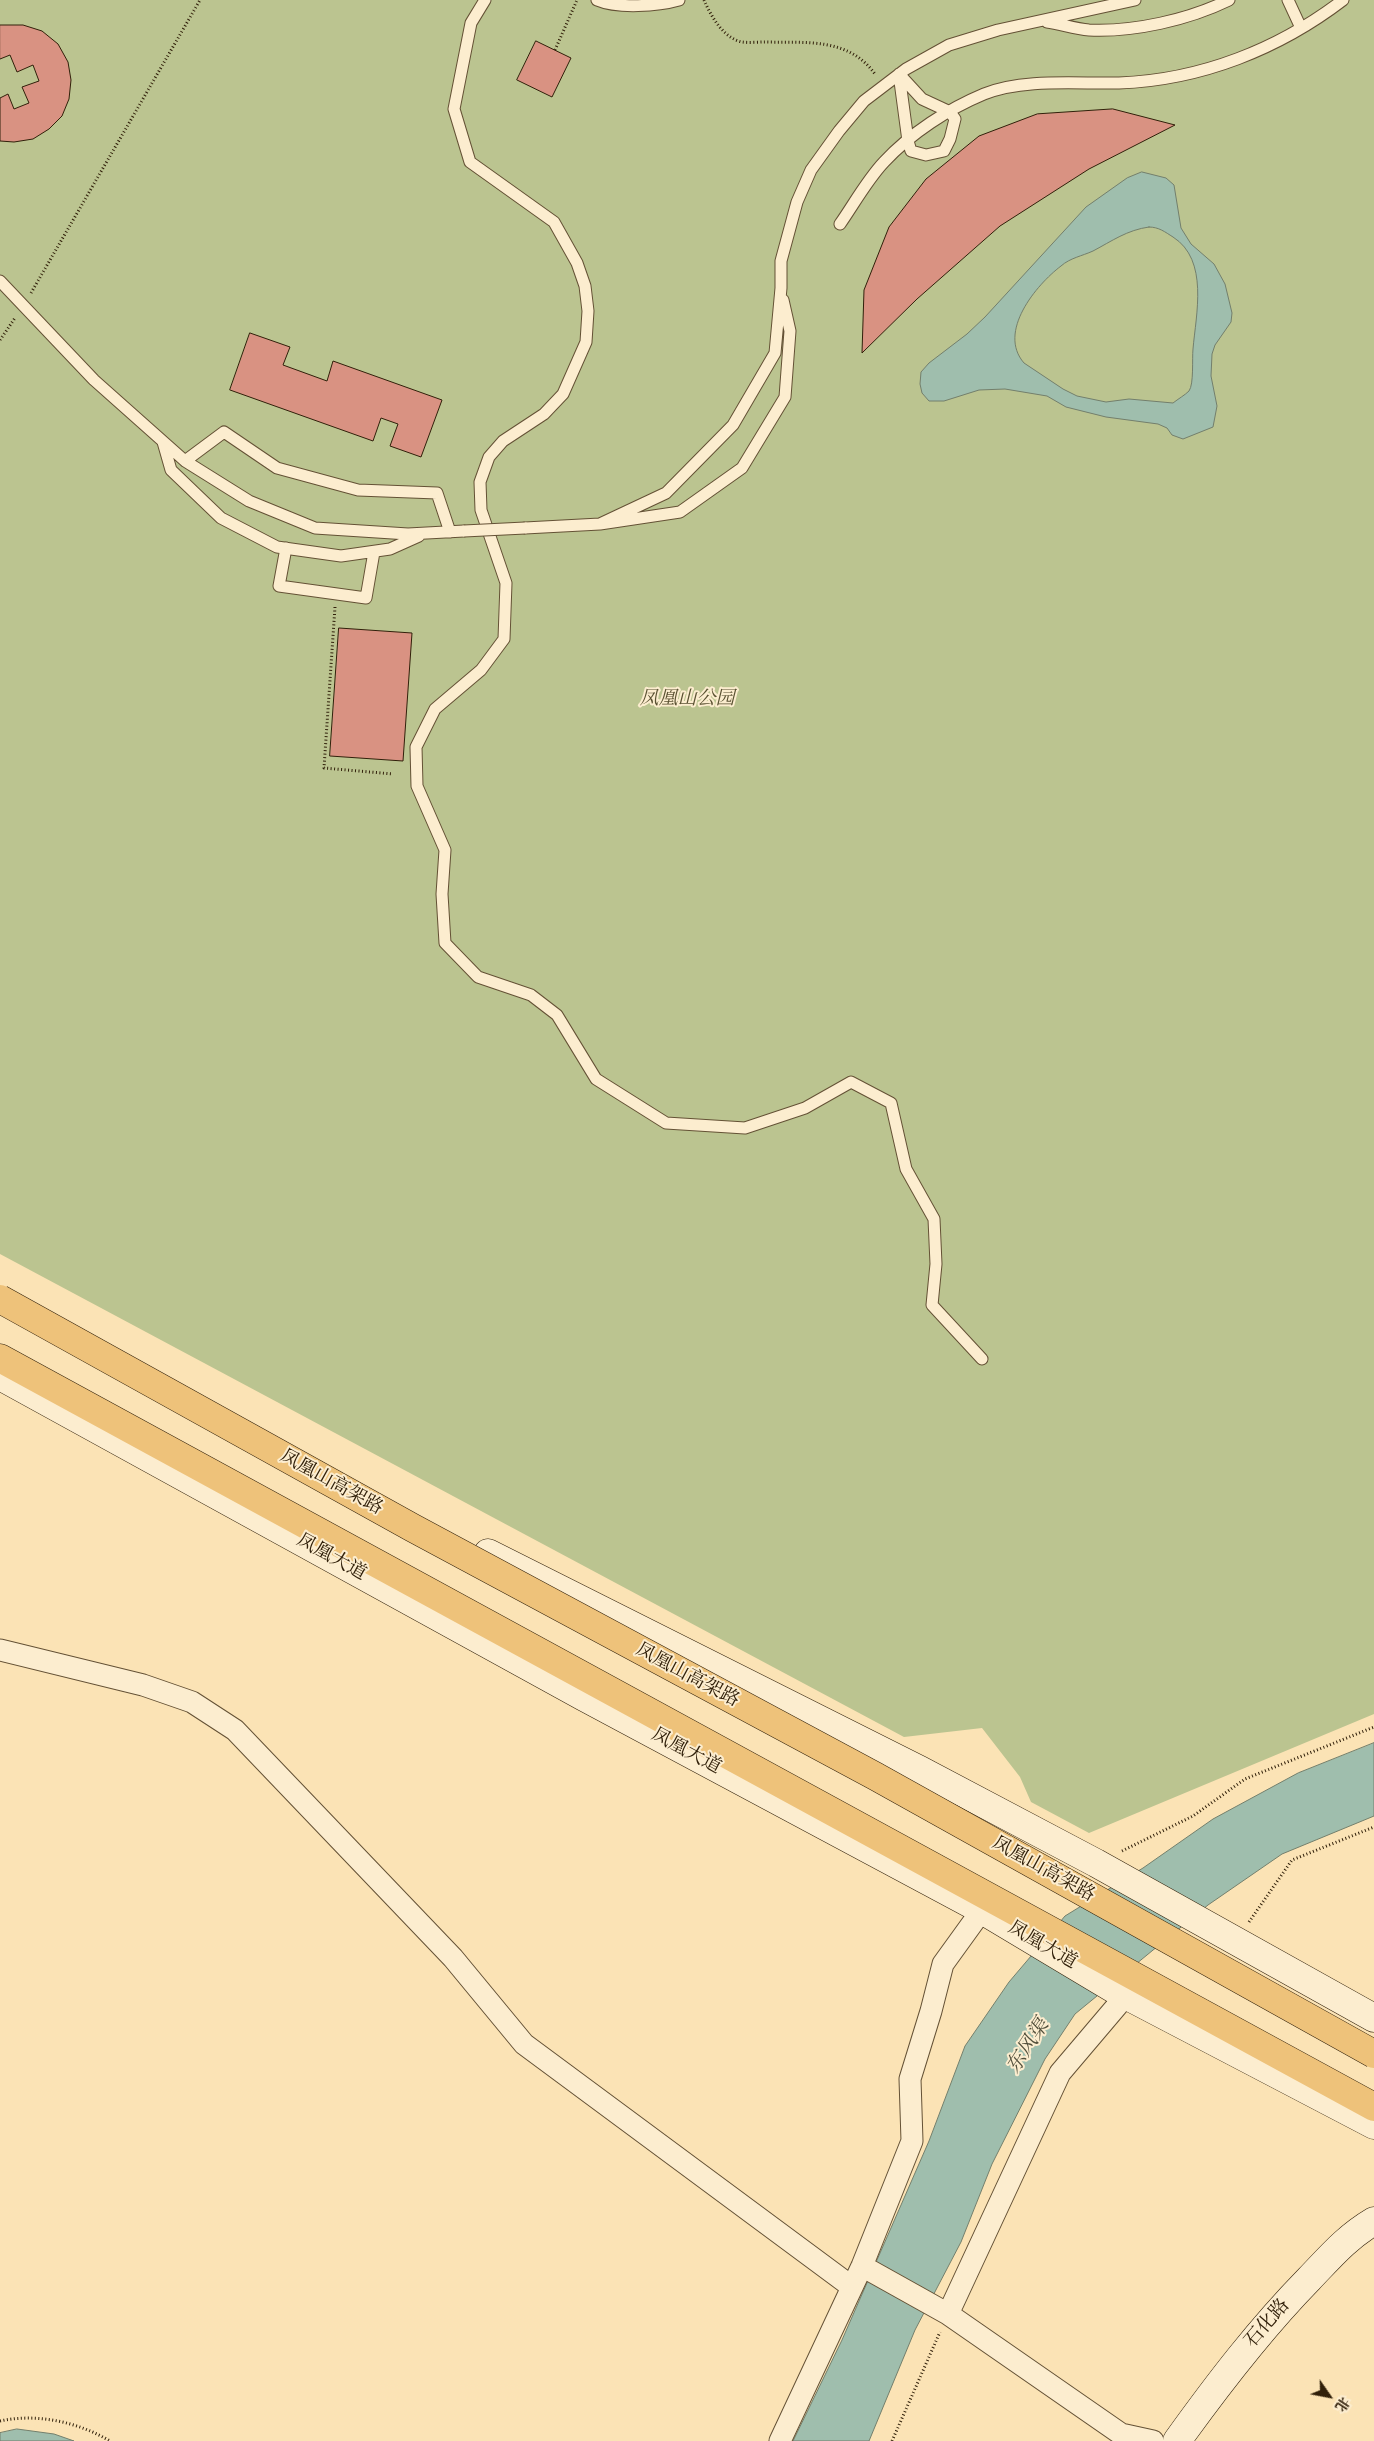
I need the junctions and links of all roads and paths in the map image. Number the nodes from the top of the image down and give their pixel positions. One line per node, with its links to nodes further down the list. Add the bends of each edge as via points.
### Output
1 (200, 0): 21 (path)
2 (486, 0): 34 (lane, via 471,22 454,109 470,162 554,222 577,263 585,286 588,312 586,342 563,394 544,414 503,441 490,457 480,482 481,510 506,583 504,639 481,670 435,710 416,748 418,786 444,850 442,894 446,943 478,977 532,995 557,1015 596,1080 666,1122 745,1128 805,1108 851,1082 891,1103 906,1168 934,1219 936,1264 932,1305)
3 (576, 0): 13 (path)
4 (597, 0): 5 (lane, via 637,5)
5 (680, 0)
6 (704, 0): 15 (path, via 710,15 722,30 740,42 826,44 854,52)
7 (1135, 0): 11 (lane)
8 (1229, 0): 11 (lane, via 1176,18 1134,26 1089,30)
9 (1288, 0): 12 (lane)
10 (1343, 0): 12 (lane)
11 (1043, 21): 14 (lane, via 949,45)
12 (1301, 28): 16 (lane, via 1254,54 1208,69 1163,79 1021,86 985,94)
13 (555, 50)
14 (899, 74): 15 (lane); 16 (lane, via 922,99); 17 (lane)
15 (883, 85): 20 (lane, via 864,101 812,170 797,202 786,238 781,261)
16 (950, 112): 17 (lane); 17 (lane, via 955,119 954,127 944,151 926,156 911,151)
17 (908, 141): 18 (lane, via 883,162)
18 (840, 224)
19 (0, 282): 21 (lane)
20 (781, 288): 25 (lane, via 775,353 733,425 666,493); 25 (lane, via 790,331 785,398 742,468 680,512)
21 (23, 306): 22 (path); 23 (lane, via 94,380)
22 (0, 340)
23 (163, 442): 24 (lane); 28 (lane, via 171,470 221,518 277,547)
24 (185, 461): 26 (lane, via 224,432 277,468 358,490 437,493); 27 (lane, via 249,501 315,528)
25 (600, 524): 26 (lane, bridge)
26 (450, 532): 27 (lane)
27 (425, 534): 29 (lane)
28 (286, 548): 29 (lane, via 341,556); 30 (lane, via 279,586)
29 (374, 552): 30 (lane, via 366,598)
30 (336, 594): 31 (path, via 324,768)
31 (392, 774)
32 (0, 1301): 39 (main road, via 520,1570 920,1770); 44 (highway, 凤凰山高架路, bridge, via 875,1776)
33 (0, 1358): 45 (highway)
34 (982, 1359)
35 (0, 1376): 40 (main road, 凤凰大道, via 584,1697)
36 (0, 1650): 49 (street, via 143,1685 192,1702 235,1730 453,1958 524,2044)
37 (1374, 1726): 39 (path, via 1245,1778 1192,1816)
38 (1374, 1827): 41 (path, via 1292,1860)
39 (1102, 1867): 41 (main road)
40 (982, 1910): 42 (main road, 凤凰大道); 48 (street, via 943,1964 910,2079 912,2141)
41 (1236, 1942): 43 (main road)
42 (1121, 1991): 46 (main road, 凤凰大道); 50 (street, via 1060,2073)
43 (1374, 2018)
44 (1374, 2054)
45 (1374, 2107)
46 (1374, 2125)
47 (1374, 2221): 56 (main road, 石化路, via 1352,2235 1275,2314)
48 (862, 2266): 49 (street); 50 (street)
49 (852, 2287): 53 (street)
50 (948, 2314): 54 (path); 55 (street, via 1121,2434)
51 (0, 2421): 52 (path, via 54,2419)
52 (110, 2441)
53 (780, 2441)
54 (892, 2441)
55 (1153, 2441)
56 (1176, 2441)

